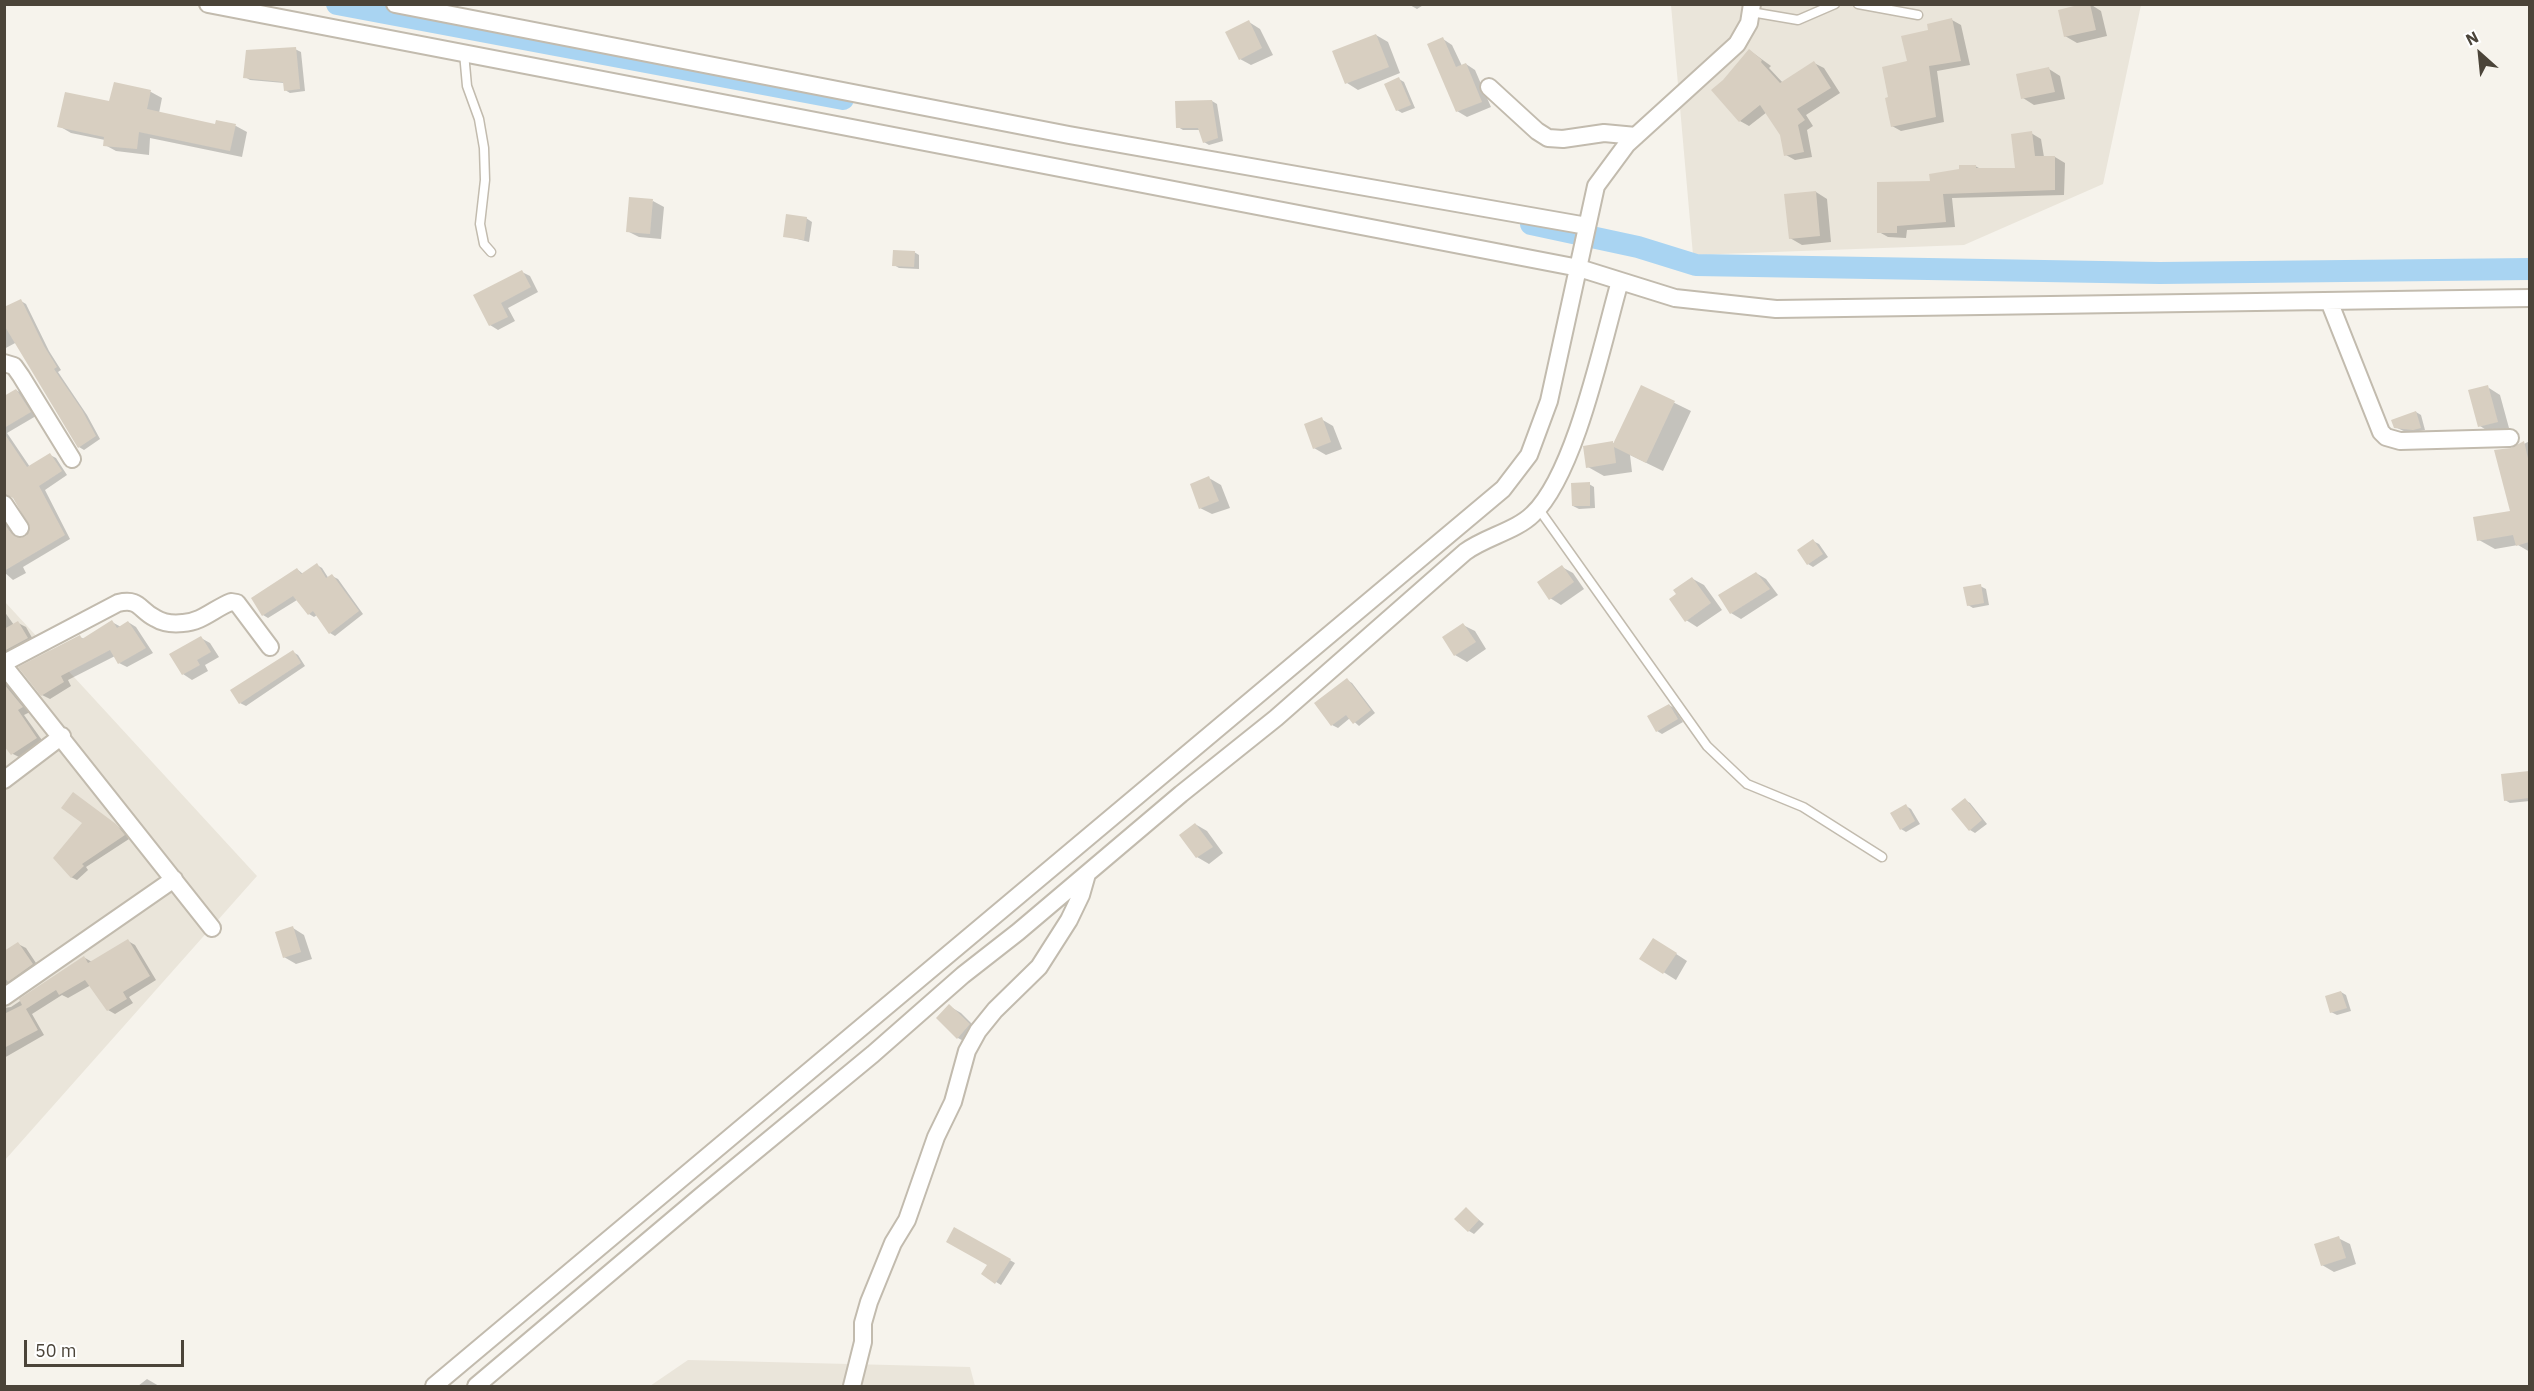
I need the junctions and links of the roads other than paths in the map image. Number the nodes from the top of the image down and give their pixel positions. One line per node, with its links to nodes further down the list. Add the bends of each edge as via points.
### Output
1 (208, 4): 7 (street)
2 (395, 4): 10 (street)
3 (1835, 4): 5 (lane, via 1798,20)
4 (1858, 4): 6 (lane)
5 (1751, 8): 9 (street, via 1749,23 1737,44)
6 (1918, 15)
7 (464, 53): 11 (lane, via 467,86 484,148 480,224 484,244); 12 (street)
8 (1489, 87): 9 (street, via 1548,138 1604,133)
9 (1636, 136): 10 (street, via 1596,186)
10 (1586, 233): 12 (street)
11 (491, 252)
12 (1580, 265): 13 (street); 31 (street, via 1549,401 1529,455 1503,489)
13 (1620, 281): 15 (street, via 1675,298 1776,309); 20 (street, via 1577,430 1558,478)
14 (2529, 298): 15 (street)
15 (2328, 301): 17 (street, via 2386,437 2400,441)
16 (4, 363): 18 (street, via 14,366)
17 (2510, 438)
18 (72, 459)
19 (4, 504): 21 (street)
20 (1538, 508): 26 (lane, via 1707,746 1747,784 1803,807); 27 (street, via 1531,516 1465,552 1276,718)
21 (20, 528)
22 (270, 646): 23 (street, via 237,603 231,602 185,623 154,618 139,604 128,601)
23 (4, 665): 24 (street)
24 (62, 736): 25 (street); 28 (street)
25 (4, 780)
26 (1882, 857)
27 (1087, 874): 32 (street); 33 (street, via 1069,920 1039,967 995,1010 967,1051 907,1220 869,1302)
28 (174, 879): 29 (street); 30 (street)
29 (212, 928)
30 (4, 997)
31 (434, 1386)
32 (476, 1386)
33 (852, 1386)

